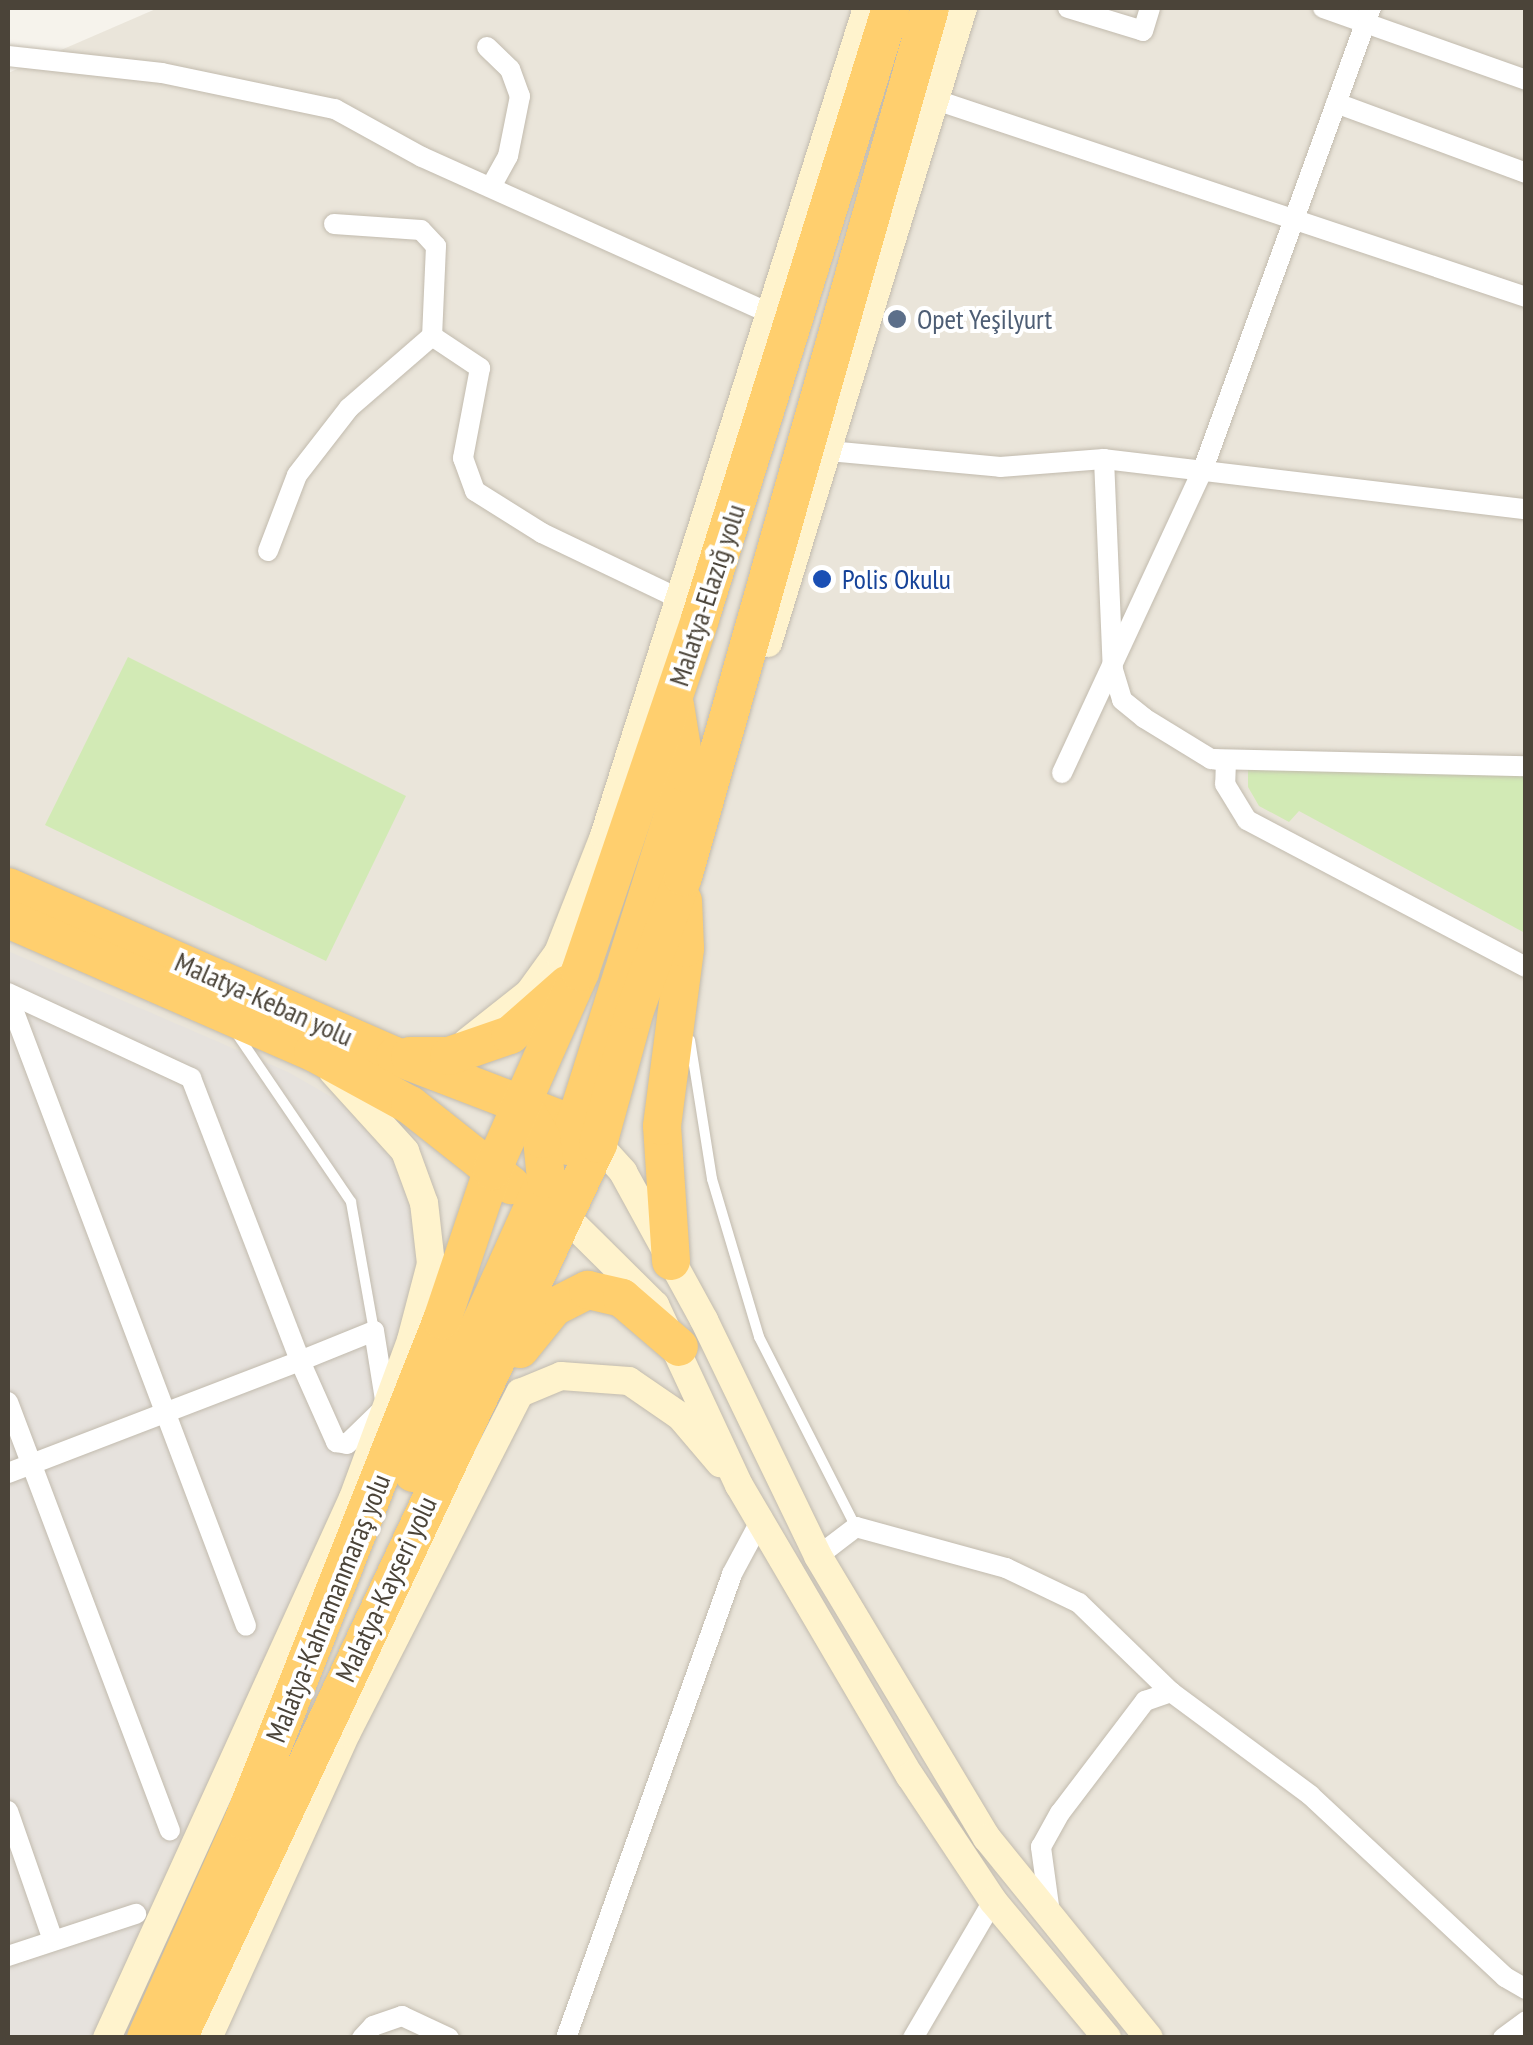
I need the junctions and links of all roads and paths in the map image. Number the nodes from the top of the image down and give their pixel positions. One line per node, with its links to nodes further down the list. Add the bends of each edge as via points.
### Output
1 (867, 8): 11 (street)
2 (891, 8): 22 (highway, Malatya-Elazığ yolu)
3 (930, 8): 35 (highway, Malatya-Elazığ yolu)
4 (963, 8): 13 (street)
5 (1068, 8): 6 (street, via 1142,32)
6 (1150, 8)
7 (1323, 8): 8 (street)
8 (1369, 14): 12 (street); 14 (street)
9 (487, 47): 16 (street, via 510,68 520,96 508,156)
10 (8, 56): 16 (street, via 162,74 335,109)
11 (848, 72): 20 (street); 22 (street)
12 (1526, 80)
13 (936, 100): 17 (street); 23 (street)
14 (1336, 104): 15 (street); 17 (street)
15 (1526, 173)
16 (492, 185): 20 (street)
17 (1293, 221): 19 (street); 25 (street)
18 (334, 224): 21 (street, via 421,230 436,246)
19 (1526, 297)
20 (769, 313): 28 (street)
21 (432, 336): 27 (street, via 350,408 297,476); 28 (street, via 480,368 463,458 475,491 542,533)
22 (762, 422): 30 (highway, Malatya-Elazığ yolu)
23 (829, 452): 24 (street, via 1000,467); 34 (street)
24 (1104, 459): 25 (street); 29 (street)
25 (1202, 472): 26 (street); 29 (street)
26 (1526, 509)
27 (268, 551)
28 (682, 600): 45 (street, via 558,953 529,993)
29 (1113, 670): 31 (street, via 1122,700); 33 (street)
30 (674, 699): 40 (highway, Malatya-Elazığ yolu); 47 (highway, via 686,772)
31 (1211, 759): 32 (street); 39 (street, via 1226,761 1225,784 1247,820)
32 (1526, 766)
33 (1062, 773)
34 (723, 782): 35 (highway)
35 (683, 877): 38 (highway); 47 (highway, Malatya-Elazığ yolu)
36 (8, 887): 44 (highway, Malatya-Keban yolu)
37 (8, 919): 42 (highway, Malatya-Keban yolu)
38 (684, 948): 50 (highway, via 662,1126); 64 (lane, via 692,1082 712,1180 759,1337)
39 (1526, 967)
40 (580, 972): 45 (highway, via 510,1035); 46 (highway, Malatya-Elazığ yolu)
41 (8, 995): 55 (street, via 191,1078); 59 (street)
42 (218, 1008): 43 (highway, Malatya-Keban yolu); 52 (lane, via 351,1202)
43 (313, 1052): 48 (highway, Malatya-Keban yolu, via 410,1105); 53 (street, via 405,1151 424,1203 431,1264)
44 (395, 1056): 45 (highway); 46 (highway, Malatya-Keban yolu)
45 (449, 1056)
46 (523, 1105): 47 (highway, Malatya-Keban yolu); 48 (highway, Malatya-Elazığ yolu); 49 (highway, via 547,1160)
47 (588, 1122): 49 (highway, Malatya-Kayseri yolu); 50 (street)
48 (488, 1184): 49 (highway, Malatya-Keban yolu); 51 (highway, Malatya-Kahramanmaraş yolu)
49 (545, 1212): 54 (street, via 626,1271); 58 (highway, Malatya-Kayseri yolu); 68 (highway, via 336,1641)
50 (671, 1261): 65 (street)
51 (459, 1268): 53 (highway); 80 (highway, Malatya-Kahramanmaraş yolu, via 243,1821)
52 (374, 1331): 55 (street); 57 (street)
53 (411, 1340): 57 (street)
54 (679, 1347): 58 (highway, via 622,1298 588,1290 554,1307); 62 (street)
55 (300, 1362): 57 (street, via 336,1442 347,1444); 59 (street)
56 (8, 1402): 60 (street)
57 (386, 1406): 79 (street, via 353,1498)
58 (472, 1409): 68 (highway, Malatya-Kayseri yolu)
59 (166, 1412): 60 (street); 66 (street)
60 (31, 1464): 61 (street); 70 (street)
61 (8, 1473)
62 (740, 1485): 63 (street); 83 (street, via 680,1416 629,1381 561,1376 520,1394 347,1732)
63 (762, 1518): 71 (street, via 833,1649); 86 (street, via 732,1574)
64 (856, 1527): 65 (street); 67 (street, via 1006,1568 1079,1603)
65 (818, 1556): 73 (street, via 986,1838)
66 (246, 1626)
67 (1172, 1692): 73 (street, via 1145,1700 1077,1784 1042,1847); 77 (street, via 1310,1795 1504,1977)
68 (333, 1702): 75 (highway, Malatya-Kayseri yolu)
69 (8, 1811): 74 (street)
70 (170, 1830)
71 (992, 1901): 87 (street); 88 (street)
72 (136, 1914): 74 (street)
73 (1051, 1924): 89 (street)
74 (53, 1940): 76 (street)
75 (216, 1955): 81 (highway, Malatya-Kayseri yolu); 82 (street)
76 (8, 1956)
77 (1526, 1989)
78 (1526, 2021): 90 (street)
79 (107, 2038)
80 (146, 2038)
81 (178, 2038)
82 (195, 2038)
83 (208, 2038)
84 (362, 2038): 85 (street, via 373,2026 402,2016)
85 (450, 2038)
86 (566, 2038)
87 (913, 2038)
88 (1107, 2038)
89 (1149, 2038)
90 (1503, 2038)

